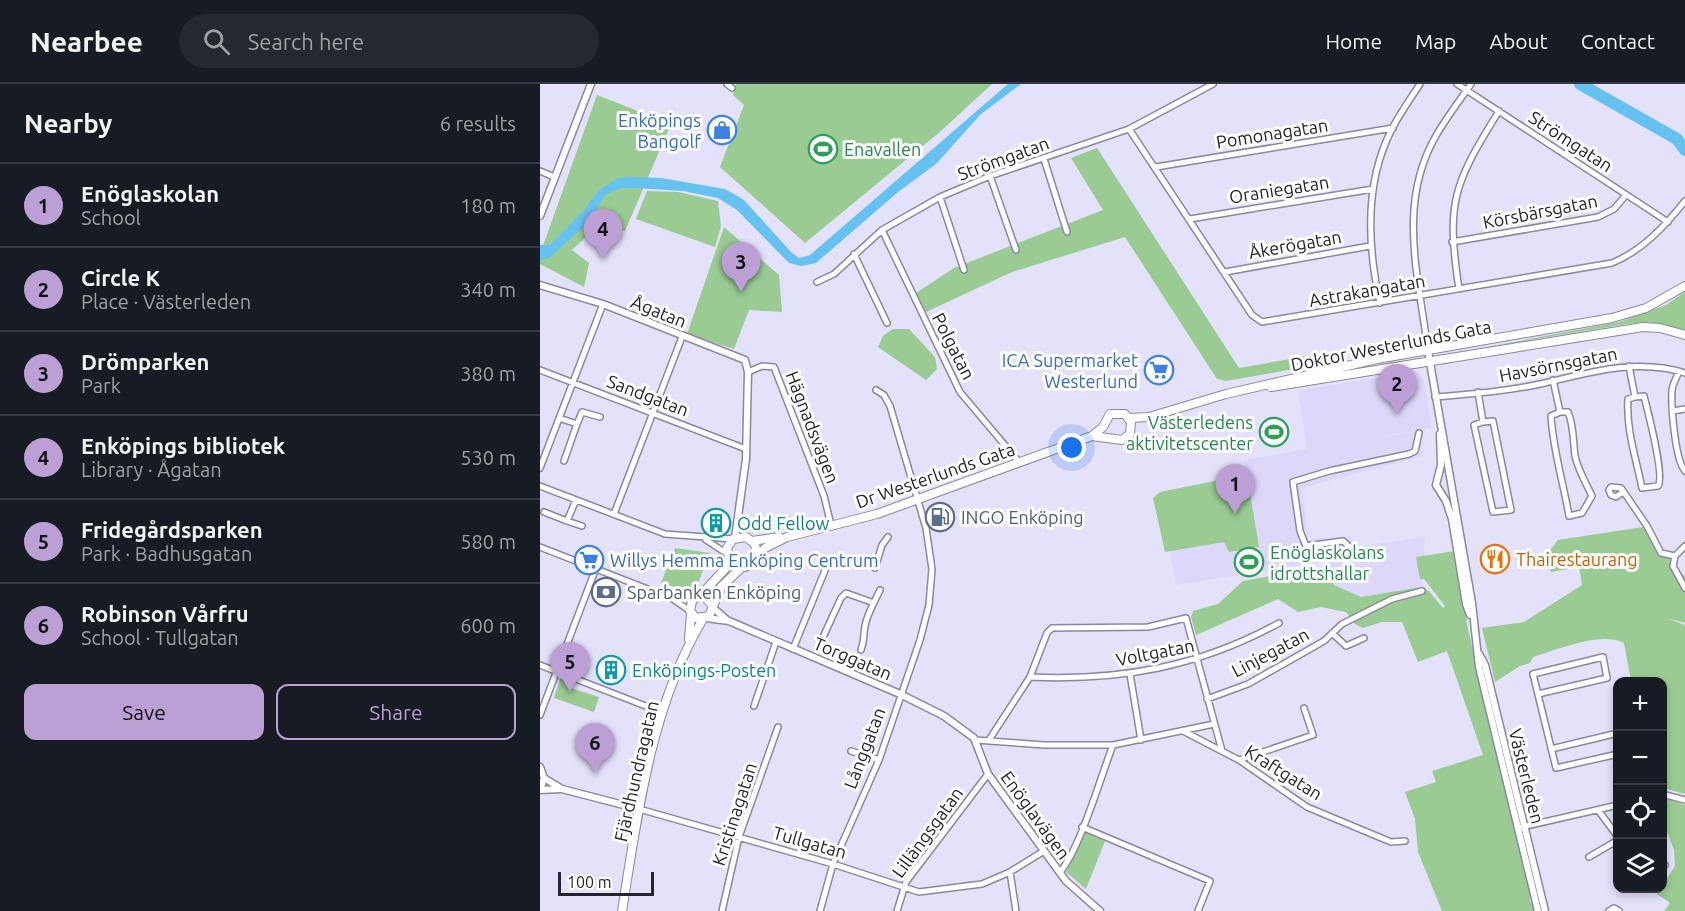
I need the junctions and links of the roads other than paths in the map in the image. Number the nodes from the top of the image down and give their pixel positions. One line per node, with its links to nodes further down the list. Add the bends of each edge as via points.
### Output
1 (591, 84): 14 (street)
2 (1214, 84): 9 (street, Strömgatan)
3 (1420, 84): 8 (street)
4 (1456, 84): 6 (street, Strömgatan)
5 (1471, 84): 6 (street, Västerleden)
6 (1467, 91): 7 (street, Strömgatan); 36 (street, Västerleden, via 1437,134 1415,195 1412,236)
7 (1499, 111): 16 (street, Strömgatan); 24 (street, via 1461,178 1452,218)
8 (1393, 128): 11 (street, Pomonagatan); 15 (street)
9 (1129, 129): 10 (street, Strömgatan); 11 (street, Astrakangatan)
10 (1044, 159): 13 (street, Strömgatan); 23 (street)
11 (1156, 167): 20 (street, Astrakangatan)
12 (540, 171): 14 (street)
13 (990, 176): 17 (street, Strömgatan); 26 (street)
14 (554, 177): 19 (street)
15 (1372, 189): 20 (street, Oraniegatan); 25 (street)
16 (1626, 195): 21 (street, Strömgatan); 24 (street, Körsbärsgatan, via 1614,209 1598,217)
17 (940, 197): 22 (street, Strömgatan); 28 (street)
18 (1685, 201): 21 (street, Astrakangatan)
19 (540, 216)
20 (1190, 219): 29 (street, Astrakangatan)
21 (1668, 222): 35 (street, Astrakangatan, via 1635,252 1612,263)
22 (882, 231): 27 (street, Strömgatan); 71 (street, Polgatan, via 960,392)
23 (1067, 232)
24 (1452, 242): 35 (street)
25 (1370, 246): 29 (street, Åkerögatan); 37 (street)
26 (1016, 250)
27 (854, 254): 31 (street, Strömgatan, via 834,273); 39 (street)
28 (964, 270)
29 (1225, 272): 37 (street, Astrakangatan, via 1252,315 1262,322)
30 (540, 280): 33 (street, Ågatan)
31 (817, 282)
32 (540, 285): 33 (street, Ågatan)
33 (549, 286): 38 (street, Ågatan)
34 (1685, 286): 42 (main road, Doktor Westerlunds Gata, via 1646,308 1612,318)
35 (1459, 289): 36 (street, Astrakangatan)
36 (1420, 296): 37 (street, Astrakangatan); 42 (street, Västerleden)
37 (1380, 303)
38 (603, 304): 41 (street, Ågatan); 49 (street)
39 (887, 323)
40 (1685, 335): 43 (main road, Doktor Westerlunds Gata, via 1643,327)
41 (682, 337): 46 (street, Ågatan, via 745,360); 58 (street)
42 (1428, 351): 43 (street, Västerleden); 50 (main road, Doktor Westerlunds Gata, via 1377,359)
43 (1430, 360): 50 (main road, Doktor Westerlunds Gata); 53 (street, Västerleden)
44 (1629, 366): 47 (street, Havsörnsgatan); 48 (street, Havsörnsgatan); 54 (street)
45 (540, 370): 49 (street, Sandgatan)
46 (748, 372): 69 (street); 84 (street, Hägnadsvägen, via 762,366 774,367 824,496)
47 (1682, 372): 56 (street, via 1672,387)
48 (1553, 380): 52 (street, Havsörnsgatan); 57 (street)
49 (573, 383): 58 (street, Sandgatan); 60 (street)
50 (1267, 387): 61 (main road, Dr Westerlunds Gata)
51 (876, 390): 78 (street, Långgatan, via 887,400)
52 (1478, 392): 53 (street, Havsörnsgatan); 62 (street)
53 (1436, 397): 65 (street, Västerleden)
54 (1635, 397): 54 (street, via 1628,399 1627,411 1642,488 1658,486 1661,480 1656,442 1644,396)
55 (1685, 409): 56 (street)
56 (1673, 411): 73 (street)
57 (1560, 412): 57 (street, via 1551,416 1552,440 1569,516 1582,513 1592,496 1575,457 1571,419 1568,412)
58 (653, 414): 69 (street, Sandgatan); 81 (street)
59 (600, 417): 63 (street, via 582,412)
60 (560, 418): 63 (street); 72 (street)
61 (1130, 422): 64 (main road, Dr Westerlunds Gata, via 1115,412); 68 (main road, Dr Westerlunds Gata, via 1130,434 1122,440)
62 (1483, 422): 62 (street, via 1474,425 1493,512 1511,510 1493,421)
63 (577, 424): 70 (street)
64 (1103, 427): 67 (main road, Dr Westerlunds Gata); 68 (main road)
65 (1441, 430): 75 (street, Västerleden); 77 (street, Västerleden, via 1441,465 1436,485)
66 (1419, 433): 93 (street, via 1415,451 1409,454 1293,482 1306,546 1343,541)
67 (1092, 436): 68 (main road, Dr Westerlunds Gata); 71 (main road, Dr Westerlunds Gata)
68 (1107, 436)
69 (746, 449): 83 (street)
70 (564, 461)
71 (1019, 462): 78 (main road, Dr Westerlunds Gata)
72 (540, 468)
73 (1685, 471)
74 (540, 486): 79 (street)
75 (1452, 488): 77 (street); 111 (street, Västerleden)
76 (1623, 492): 96 (street, via 1661,553)
77 (1441, 494): 111 (street, Västerleden, via 1452,519)
78 (917, 498): 84 (main road, Dr Westerlunds Gata, via 878,514); 125 (street, Långgatan, via 930,551 931,585 925,623)
79 (576, 500): 81 (street); 82 (street)
80 (544, 512): 82 (street)
81 (614, 514): 88 (street, via 665,534)
82 (567, 521): 85 (street)
83 (738, 521): 89 (street); 90 (street)
84 (831, 525): 86 (main road, Dr Westerlunds Gata)
85 (582, 526)
86 (787, 537): 90 (main road, Dr Westerlunds Gata); 94 (main road, Dr Westerlunds Gata)
87 (888, 537): 100 (street)
88 (701, 538): 89 (street); 95 (street)
89 (734, 539): 90 (main road, Dr Westerlunds Gata); 95 (main road)
90 (749, 539): 94 (main road)
91 (1685, 546): 96 (street)
92 (540, 548): 98 (street)
93 (1352, 549)
94 (757, 555): 99 (main road, Dr Westerlunds Gata, via 750,566)
95 (727, 556): 99 (main road); 104 (main road, via 725,569)
96 (1675, 556): 101 (street, via 1673,566)
97 (828, 563): 118 (street)
98 (596, 568): 105 (street); 122 (street)
99 (741, 568): 107 (main road, via 728,578)
100 (875, 568)
101 (1685, 588)
102 (880, 590): 106 (street)
103 (1422, 591): 113 (street, Linjegatan, via 1392,599)
104 (699, 597): 105 (street); 107 (main road, via 705,597); 108 (main road, via 690,604)
105 (673, 599): 108 (street)
106 (874, 603): 114 (street, via 846,593); 119 (street)
107 (712, 606): 109 (main road); 110 (street, Torggatan)
108 (691, 613): 109 (main road); 116 (main road, Fjärdhundragatan)
109 (704, 618): 110 (street, Torggatan); 116 (main road, Fjärdhundragatan)
110 (729, 621): 117 (street, Torggatan)
111 (1472, 621): 158 (street, Västerleden)
112 (1279, 624): 120 (street, Voltgatan, via 1235,647)
113 (1332, 633): 115 (street, via 1346,646); 127 (street, Linjegatan, via 1248,684)
114 (824, 634)
115 (1364, 638)
116 (689, 640): 155 (main road, Fjärdhundragatan, via 663,712)
117 (776, 642): 118 (street, Torggatan); 128 (street)
118 (793, 649): 125 (street, Torggatan)
119 (861, 650)
120 (1196, 660): 123 (street, Voltgatan); 124 (street, via 1186,618 1148,627 1054,627 1047,633); 127 (street)
121 (540, 664): 122 (street)
122 (558, 672): 130 (street); 131 (street)
123 (1130, 674): 124 (street, Voltgatan, via 1075,679); 139 (street)
124 (1030, 677): 138 (street)
125 (900, 694): 134 (street, Torggatan); 145 (street, Långgatan)
126 (1538, 694): 126 (street, via 1533,674 1603,657 1607,678); 141 (street)
127 (1207, 699): 132 (street)
128 (754, 706)
129 (1304, 708): 146 (street, via 1313,735)
130 (656, 710)
131 (540, 715)
132 (1214, 724): 135 (street); 143 (street)
133 (778, 727): 160 (street, Kristinagatan)
134 (962, 729): 137 (street, Enöglavägen)
135 (1183, 731): 139 (street); 143 (street, Kraftgatan)
136 (1613, 733): 141 (street)
137 (975, 740): 138 (street); 148 (street, Enöglavägen)
138 (989, 740): 140 (street)
139 (1141, 740): 140 (street)
140 (1113, 745): 157 (street)
141 (1551, 749): 144 (street, via 1556,768)
142 (851, 751): 145 (street)
143 (1222, 751): 146 (street, Kraftgatan)
144 (1613, 755)
145 (879, 760): 165 (street, Långgatan)
146 (1239, 760): 162 (street, Kraftgatan, via 1307,807 1391,842)
147 (540, 767): 149 (street)
148 (988, 774): 163 (street, Enöglavägen); 168 (street, Lillängsgatan)
149 (544, 778): 150 (street, Tullgatan); 151 (street)
150 (562, 789): 151 (street, Tullgatan); 155 (street, Tullgatan)
151 (540, 790)
152 (1667, 795): 153 (street)
153 (1685, 800)
154 (1613, 806): 156 (street)
155 (639, 809): 160 (street, Tullgatan); 169 (main road, Fjärdhundragatan)
156 (1598, 810): 158 (street); 159 (street)
157 (1082, 827): 167 (street); 175 (street, via 1209,881)
158 (1521, 827): 176 (street, Västerleden); 177 (street, Västerleden)
159 (1613, 832)
160 (739, 837): 165 (street, Tullgatan); 170 (street, Kristinagatan)
161 (1616, 839): 164 (street)
162 (1405, 841)
163 (1044, 851): 166 (street, Tullgatan); 167 (street, Enöglavägen)
164 (1589, 857)
165 (833, 864): 168 (street, Tullgatan); 171 (street, Långgatan)
166 (1010, 872): 168 (street, Tullgatan, via 982,884 919,892); 173 (street)
167 (1060, 872): 174 (street, Enöglavägen, via 1073,889)
168 (903, 888): 172 (street, Lillängsgatan)
169 (622, 911)
170 (722, 911)
171 (820, 911)
172 (897, 911)
173 (1016, 911)
174 (1100, 911)
175 (1197, 911)
176 (1538, 911)
177 (1545, 911)
178 (1610, 911): 179 (street)
179 (1619, 911)

